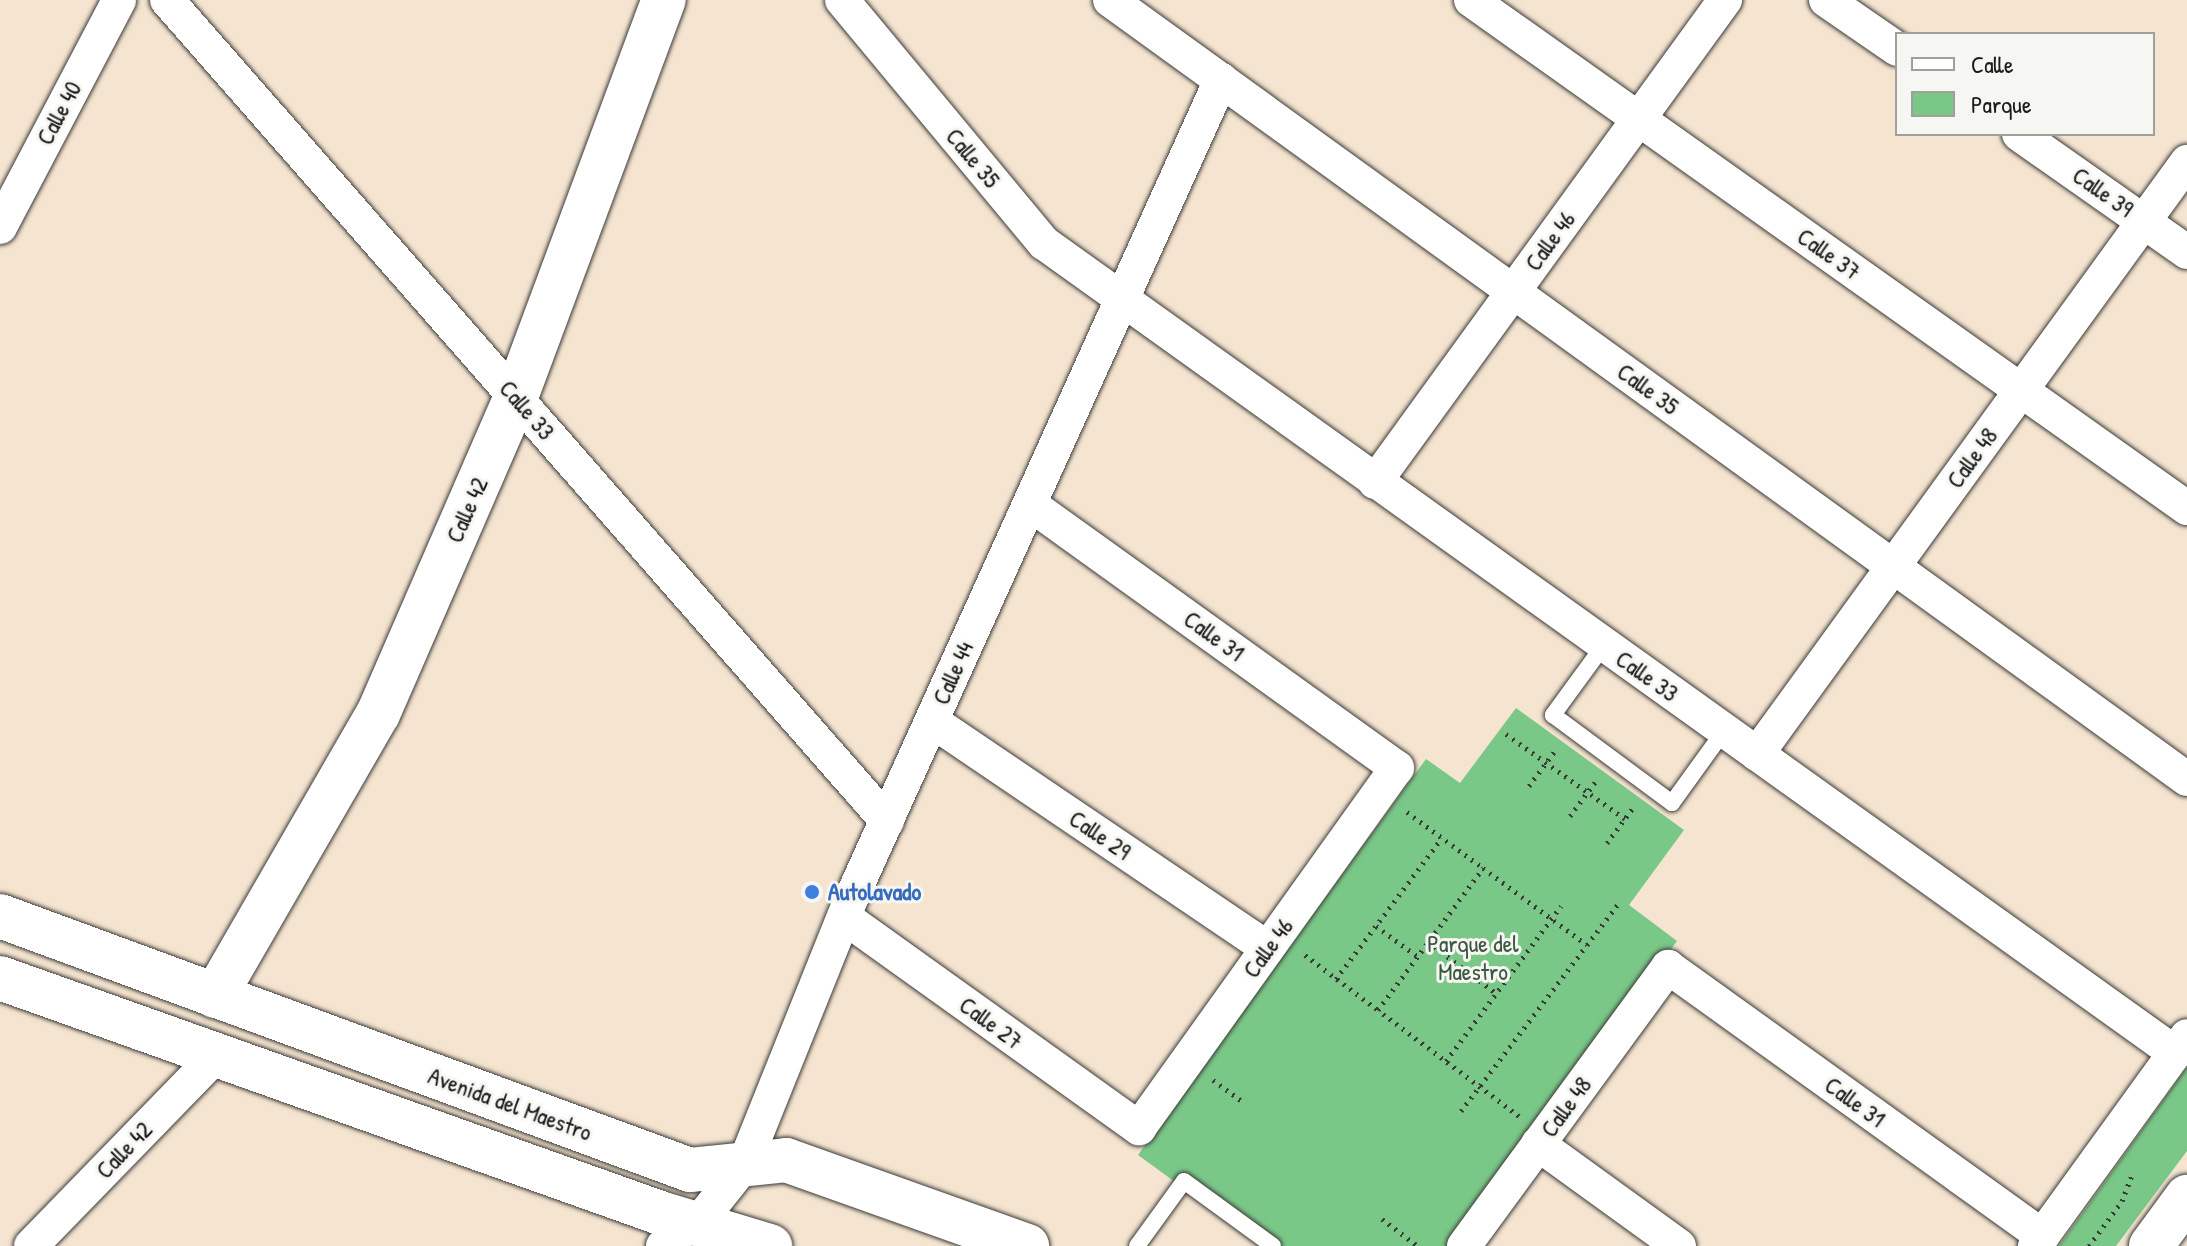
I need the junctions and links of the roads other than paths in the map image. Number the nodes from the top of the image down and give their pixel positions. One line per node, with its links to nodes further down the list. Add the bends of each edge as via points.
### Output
1 (119, 0): 15 (street, Calle 40)
2 (167, 0): 20 (street, Calle 33)
3 (664, 0): 20 (street, Calle 42)
4 (842, 0): 18 (street, Calle 35, via 1044,243)
5 (1110, 0): 10 (street, Calle 35)
6 (1471, 0): 11 (street, Calle 37)
7 (1725, 0): 11 (street, Calle 46)
8 (1826, 0): 9 (street)
9 (1895, 48)
10 (1221, 80): 17 (street, Calle 35); 18 (street, Calle 44)
11 (1639, 119): 17 (street, Calle 46); 19 (street, Calle 37)
12 (2022, 136): 14 (street, Calle 39)
13 (2187, 162): 14 (street, Calle 48)
14 (2144, 221): 16 (street, Calle 39); 19 (street, Calle 48)
15 (0, 227)
16 (2187, 252)
17 (1513, 291): 21 (street, Calle 46); 24 (street, Calle 35)
18 (1120, 300): 21 (street, Calle 33); 22 (street, Calle 44)
19 (2021, 390): 23 (street, Calle 37); 24 (street, Calle 48)
20 (516, 397): 31 (street, Calle 33); 37 (street, Calle 42, via 378,714)
21 (1375, 482): 25 (street, Calle 33)
22 (1030, 504): 26 (street, Calle 44); 29 (street, Calle 31)
23 (2187, 508)
24 (1893, 566): 28 (street, Calle 48); 30 (street, Calle 35)
25 (1604, 645): 27 (street, Calle 33); 27 (lane, via 1553,715 1672,803)
26 (932, 721): 31 (street, Calle 44); 34 (street, Calle 29)
27 (1724, 731): 28 (street, Calle 33)
28 (1757, 754): 38 (street, Calle 33)
29 (1397, 768): 34 (street, Calle 46)
30 (2187, 779)
31 (887, 821): 33 (street, Calle 44)
32 (0, 916): 37 (street, Avenida del Maestro)
33 (844, 917): 40 (street, Calle 27); 42 (street, Calle 44)
34 (1282, 949): 40 (street, Calle 46)
35 (1668, 967): 41 (street, Calle 48); 45 (street, Calle 31)
36 (0, 978): 39 (street)
37 (215, 996): 42 (street, Avenida del Maestro, via 690,1170)
38 (2181, 1044): 45 (street)
39 (218, 1054): 44 (street); 46 (street, Calle 42)
40 (1139, 1128)
41 (1535, 1134): 50 (street, Calle 48); 51 (street)
42 (744, 1165): 44 (street, Calle 44); 47 (street, Avenida del Maestro, via 786,1160)
43 (2187, 1197): 52 (street)
44 (716, 1239)
45 (2038, 1241)
46 (31, 1246)
47 (1027, 1246)
48 (1137, 1246): 49 (lane, via 1184,1181)
49 (1273, 1246)
50 (1464, 1246)
51 (1679, 1246)
52 (2151, 1246)

